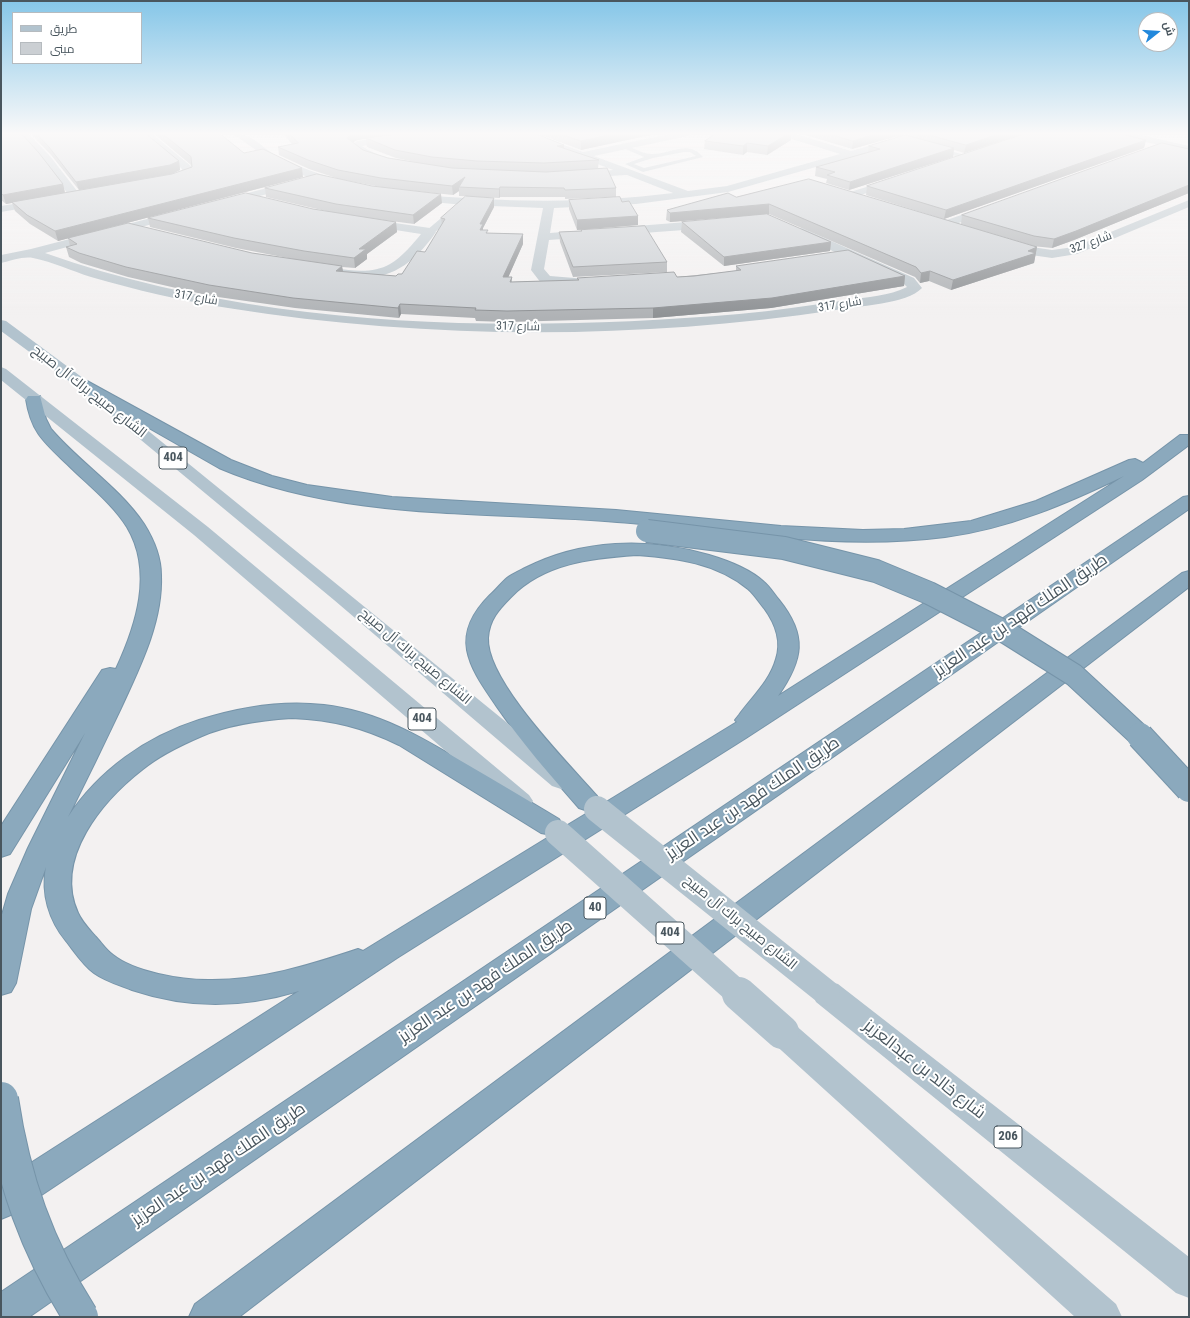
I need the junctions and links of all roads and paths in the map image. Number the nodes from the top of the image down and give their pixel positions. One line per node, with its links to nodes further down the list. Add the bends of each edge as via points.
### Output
1 (79, 195): 14 (street)
2 (253, 195): 6 (street)
3 (400, 195): 7 (street)
4 (682, 195): 11 (street, via 636,201)
5 (849, 195): 8 (street)
6 (247, 196): 9 (street); 12 (street)
7 (464, 202): 11 (street); 23 (lane)
8 (873, 202)
9 (267, 203)
10 (1189, 203): 26 (street, شارع 327, via 1077,250 1052,254 1031,251)
11 (549, 205): 25 (street)
12 (210, 206)
13 (997, 206): 19 (street)
14 (1, 209)
15 (187, 212): 20 (street)
16 (932, 220): 19 (street)
17 (357, 222): 23 (street)
18 (721, 223): 25 (street, via 633,232)
19 (945, 224): 22 (street)
20 (128, 227): 24 (street); 27 (street)
21 (792, 227): 28 (street, شارع 317)
22 (960, 229)
23 (430, 232): 31 (street, via 389,270 358,274)
24 (151, 233)
25 (543, 237): 32 (street, via 537,270 546,280)
26 (995, 240)
27 (32, 253): 28 (street, شارع 317, via 82,272 164,292 291,314 396,324 556,328 628,327 798,312 893,296 915,288 909,281); 30 (street)
28 (850, 254): 29 (street)
29 (828, 257)
30 (1, 259)
31 (297, 266)
32 (592, 282)
33 (1, 324): 35 (main road, الشارع صبيح براك آل صبيح / 404)
34 (1, 372): 36 (main road, 404)
35 (82, 384): 39 (highway, via 248,475 333,495); 44 (main road, الشارع صبيح براك آل صبيح / 404)
36 (34, 399): 41 (highway, via 38,420 56,444 124,510 139,531 149,555 151,582); 45 (main road, 404, via 201,531)
37 (1188, 439): 39 (highway, via 1114,474 1010,517 948,531 912,535 800,535 614,515); 42 (highway, via 1136,476)
38 (1189, 501): 53 (highway, طريق الملك فهد بن عبد العزيز / 40)
39 (440, 506): 43 (highway, bridge, via 561,523 784,548 876,571 929,592 1007,633 1074,675 1142,738)
40 (1189, 577): 55 (highway)
41 (147, 612): 46 (highway, via 95,701); 48 (highway, via 126,672 32,867 12,927)
42 (738, 732): 44 (highway, via 777,680 787,661 788,631 774,605 759,588 706,560 672,552 635,548 584,553 558,560 523,575 496,596 482,617 478,628 478,648 486,674 521,725); 47 (highway)
43 (1189, 790)
44 (592, 806): 49 (main road, الشارع صبيح براك آل صبيح / 404, bridge)
45 (554, 830): 47 (highway, via 387,729 356,718 325,712 271,713 221,721 197,729 145,755 98,795 74,828 66,846 58,878 62,912 70,927 103,964 137,980 187,991 241,992 275,985); 56 (main road, 404, bridge)
46 (1, 847)
47 (387, 950): 51 (highway)
48 (1, 983)
49 (827, 993): 52 (main road, شارع خالد بن عبدالعزيز / 206)
50 (1, 1099): 54 (highway, bridge, via 5,1136 27,1214 64,1292)
51 (1, 1202)
52 (1189, 1280)
53 (1, 1314)
54 (81, 1317)
55 (208, 1317)
56 (1103, 1317)

